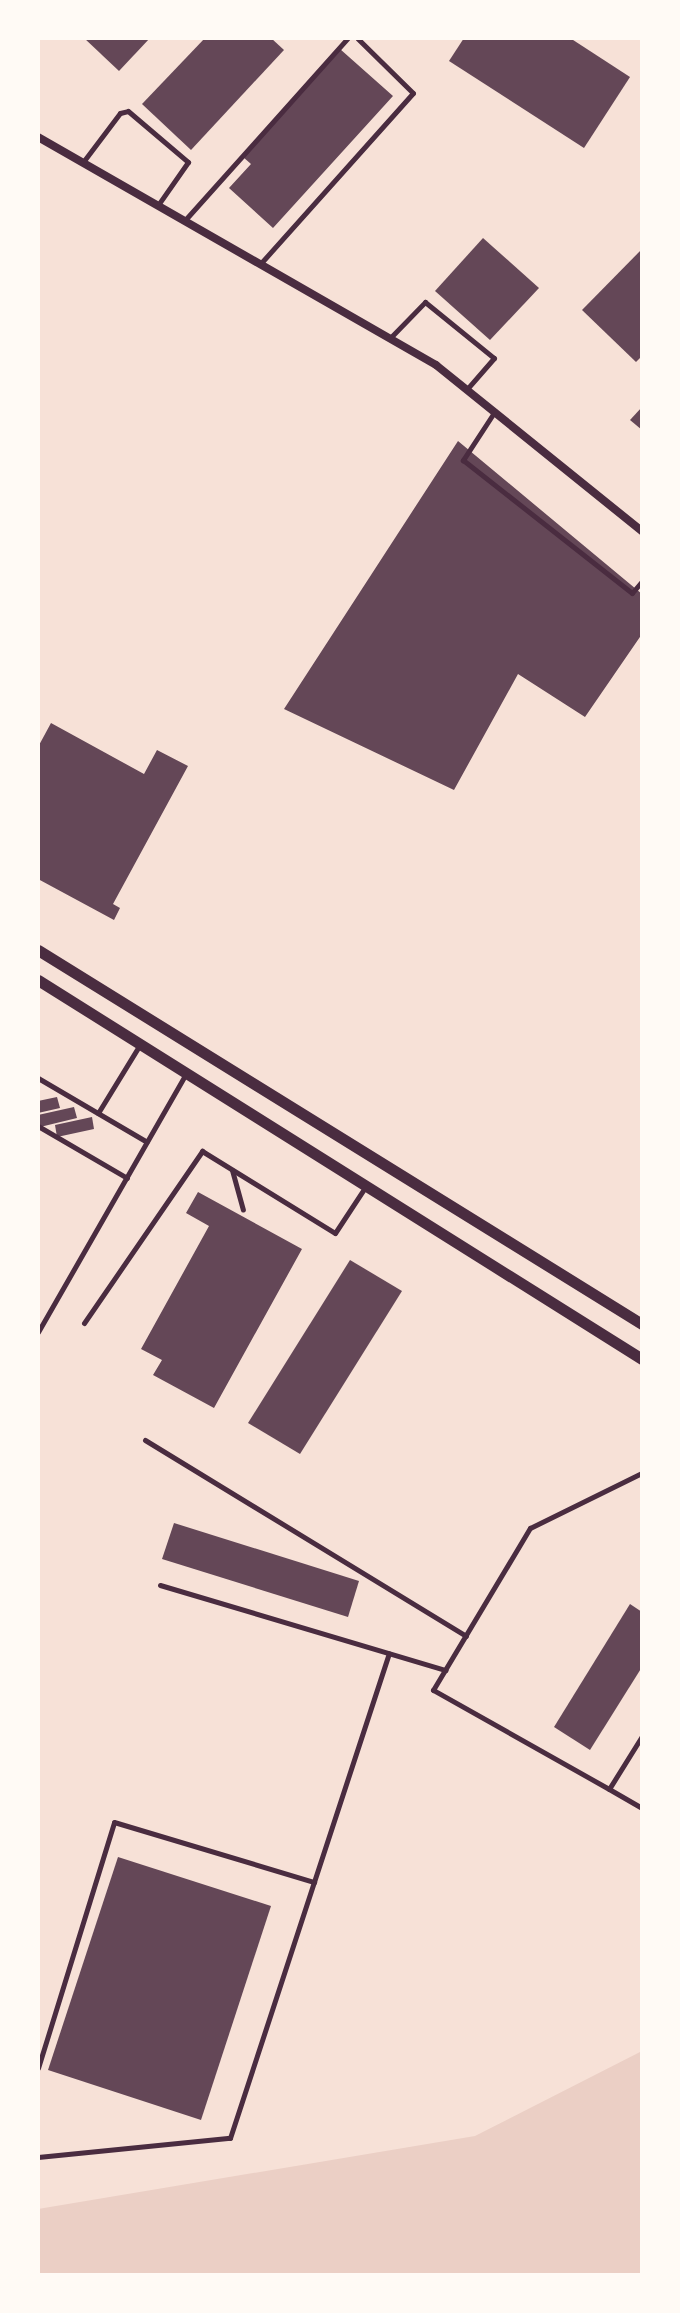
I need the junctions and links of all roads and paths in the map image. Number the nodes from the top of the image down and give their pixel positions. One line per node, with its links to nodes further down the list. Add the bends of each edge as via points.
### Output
1 (348, 38): 6 (lane)
2 (357, 38): 7 (lane, via 413,93)
3 (38, 137): 4 (street)
4 (83, 162): 5 (street); 5 (lane, via 120,113 128,111 188,162)
5 (158, 205): 6 (street)
6 (185, 220): 7 (street)
7 (261, 263): 8 (street)
8 (391, 337): 9 (street); 9 (lane, via 425,302 494,358)
9 (468, 388): 10 (street)
10 (495, 411): 11 (street); 12 (lane, via 463,460 632,593)
11 (642, 531)
12 (642, 581)
13 (38, 950): 26 (street)
14 (38, 980): 15 (street)
15 (140, 1044): 16 (street); 18 (lane)
16 (186, 1073): 20 (lane); 23 (street)
17 (38, 1078): 18 (lane)
18 (98, 1113): 20 (lane)
19 (38, 1126): 22 (lane)
20 (147, 1142): 22 (lane)
21 (232, 1169): 23 (lane, via 335,1233); 24 (lane); 25 (lane, via 202,1151)
22 (127, 1178): 27 (lane)
23 (366, 1186): 28 (street)
24 (243, 1210)
25 (84, 1323)
26 (642, 1324)
27 (38, 1332)
28 (642, 1359)
29 (145, 1440): 32 (lane)
30 (642, 1473): 32 (lane, via 530,1528)
31 (160, 1585): 33 (lane)
32 (466, 1636): 34 (lane)
33 (389, 1653): 34 (lane); 38 (lane)
34 (446, 1670): 36 (lane, via 433,1690)
35 (642, 1736): 36 (lane)
36 (609, 1789): 37 (lane)
37 (642, 1808)
38 (314, 1882): 39 (lane, via 114,1822); 40 (lane, via 230,2138)
39 (38, 2068)
40 (38, 2157)

